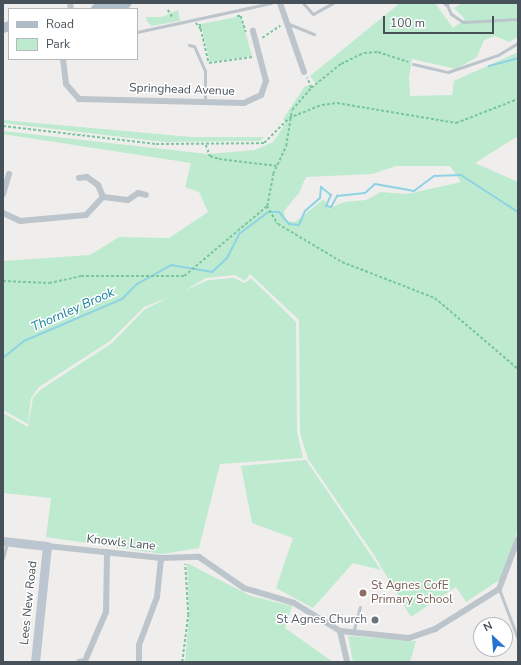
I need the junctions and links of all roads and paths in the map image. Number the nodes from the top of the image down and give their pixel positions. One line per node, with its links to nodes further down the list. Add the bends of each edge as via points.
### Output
1 (126, 3): 7 (main road)
2 (271, 3): 11 (lane)
3 (280, 3): 14 (street)
4 (303, 3): 5 (lane, via 313,14)
5 (333, 3)
6 (446, 4): 12 (lane, via 451,14 463,22)
7 (101, 8)
8 (168, 10): 9 (path)
9 (169, 14)
10 (234, 17): 19 (path, via 241,16)
11 (195, 19): 15 (path, via 197,28); 16 (lane)
12 (518, 19)
13 (206, 22): 15 (path, via 200,24)
14 (287, 22): 18 (lane, via 293,28); 20 (path); 26 (street)
15 (201, 29): 23 (path, via 209,63 253,57)
16 (138, 32)
17 (253, 32): 20 (street, Springhead Avenue)
18 (314, 34)
19 (247, 36)
20 (257, 41): 29 (street, Springhead Avenue, via 266,81 261,95 244,103)
21 (518, 43): 25 (lane, via 498,56 448,72)
22 (189, 45): 29 (lane, via 194,46 205,71)
23 (251, 50)
24 (63, 60): 29 (street, Springhead Avenue, via 66,84 79,98)
25 (413, 64): 27 (path, via 378,52 364,53 341,64)
26 (304, 72): 27 (path)
27 (311, 88): 30 (path)
28 (518, 99): 30 (path, via 456,123 337,103)
29 (205, 102)
30 (289, 118): 32 (path, via 264,143); 33 (path, via 286,146)
31 (3, 126): 32 (path, via 76,137)
32 (206, 144): 33 (path, via 210,156 219,159)
33 (278, 166): 39 (path)
34 (9, 174): 36 (street)
35 (79, 178): 38 (street, via 87,177 98,185)
36 (3, 194)
37 (146, 195): 38 (street, via 138,193 128,200)
38 (103, 197): 40 (street, via 86,215 20,221)
39 (267, 206): 41 (path, via 184,276 81,276 49,283); 42 (path, via 278,224 342,262 435,298)
40 (3, 213)
41 (3, 281)
42 (518, 370)
43 (518, 539): 50 (street)
44 (5, 541): 45 (street); 48 (lane)
45 (47, 546): 46 (street, Knowls Lane); 55 (street, Lees New Road)
46 (107, 552): 49 (street, Knowls Lane); 56 (street, via 106,612 85,661)
47 (185, 555): 49 (street, Knowls Lane); 52 (street, Knowls Lane, via 213,564 244,588 294,604); 58 (path, via 188,615)
48 (3, 558)
49 (161, 558): 57 (street, via 157,598 139,645)
50 (499, 589): 53 (street, via 417,638); 54 (lane)
51 (360, 607): 53 (lane)
52 (340, 631): 53 (street); 59 (street)
53 (354, 633)
54 (518, 639)
55 (35, 662)
56 (79, 662)
57 (138, 662)
58 (182, 662)
59 (347, 662)

